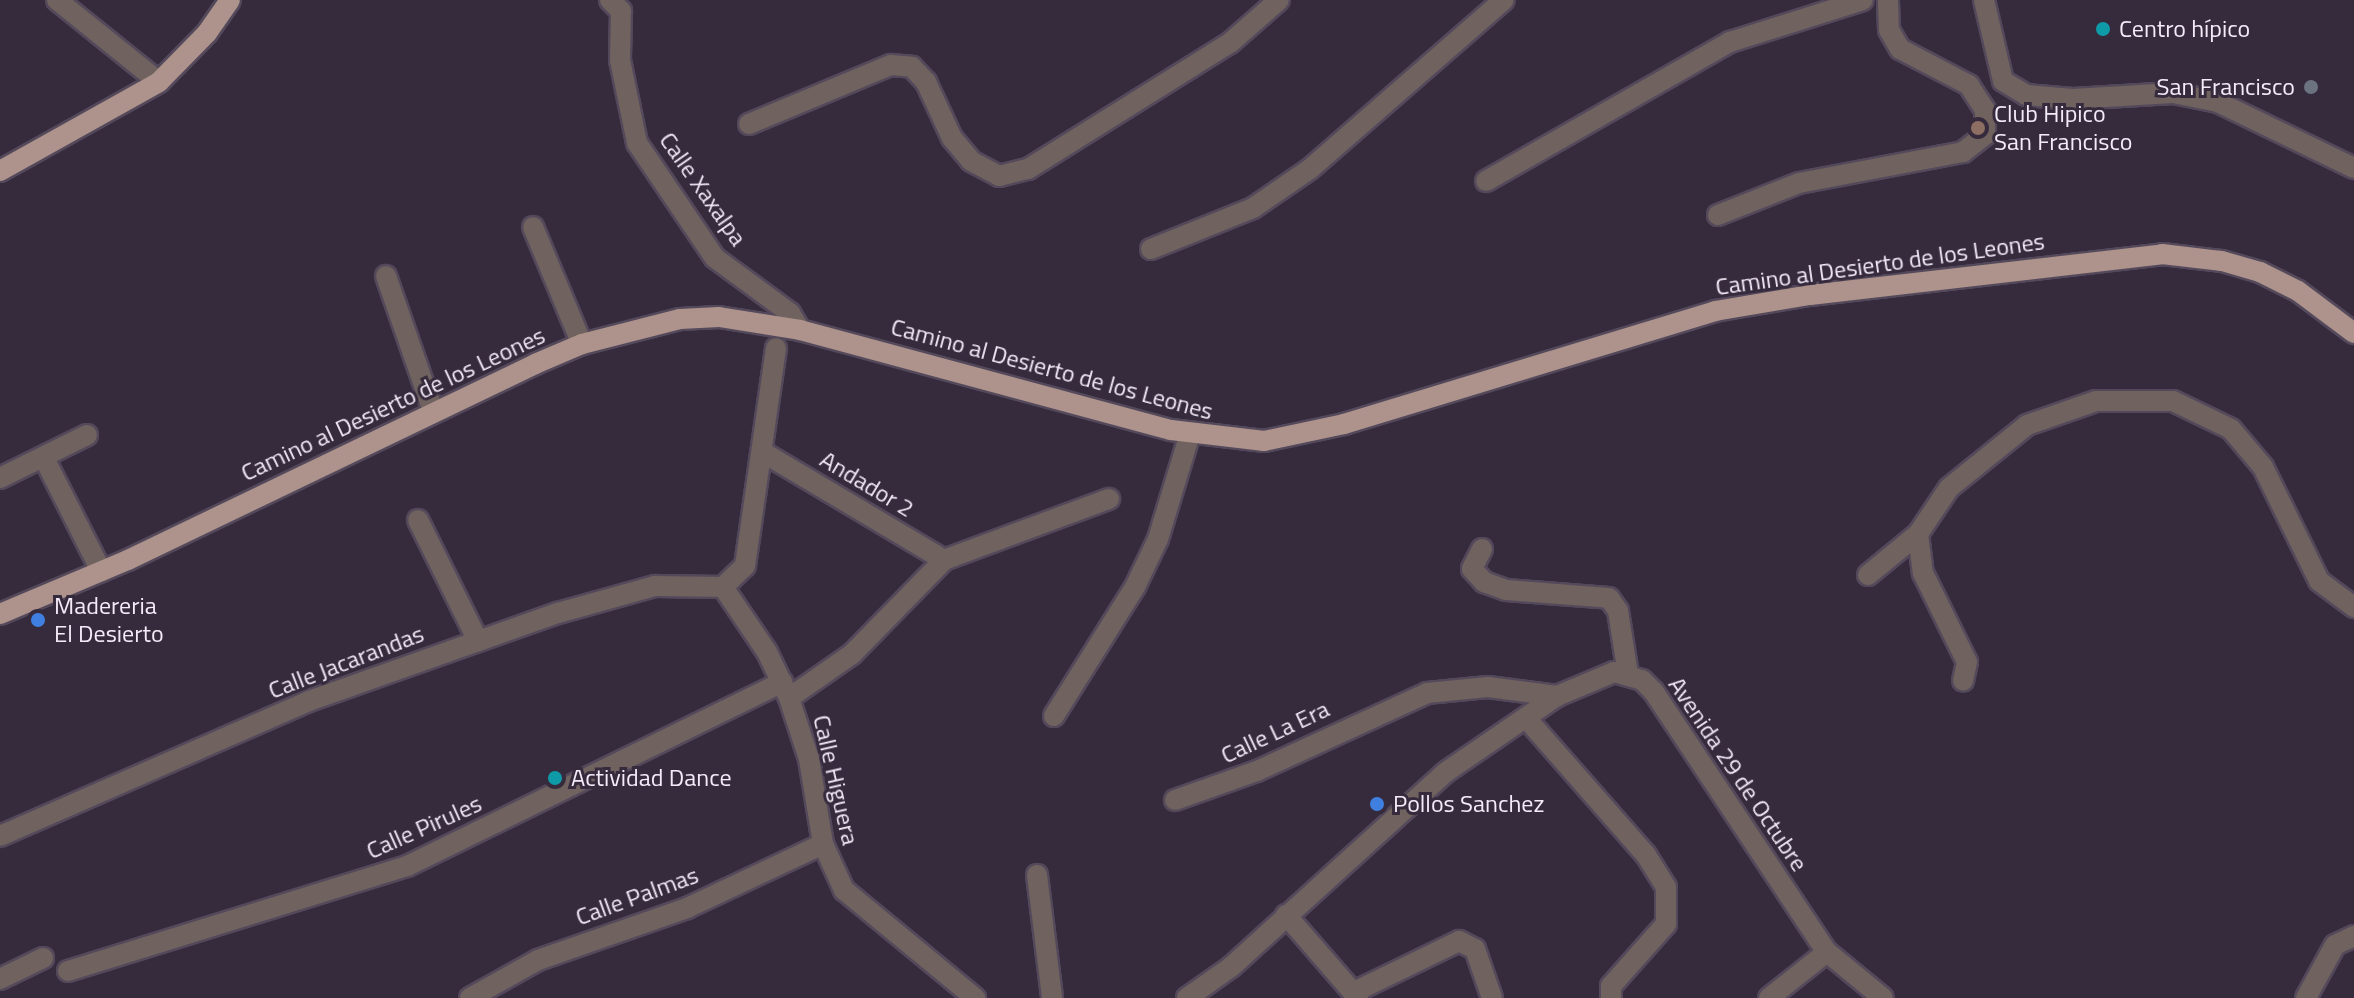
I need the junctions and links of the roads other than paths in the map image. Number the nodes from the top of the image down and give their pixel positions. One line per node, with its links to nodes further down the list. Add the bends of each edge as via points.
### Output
1 (57, 0): 9 (street)
2 (230, 0): 9 (main road, via 207,33)
3 (1279, 0): 10 (street, via 1230,43 1028,169 999,176 971,161 952,138 926,82 903,65)
4 (1504, 0): 16 (street, via 1310,169 1253,208)
5 (1863, 0): 13 (street, via 1730,42)
6 (1888, 0): 14 (street, via 1889,30 1900,49 1969,85 1985,110 1985,135 1963,152 1799,183)
7 (1984, 0): 11 (street, via 2003,81 2026,95 2073,99 2173,93 2218,102)
8 (617, 1): 18 (street, Calle Xaxalpa, via 620,60 637,143 715,258 790,313)
9 (159, 82): 12 (main road)
10 (749, 124)
11 (2354, 168)
12 (0, 171)
13 (1486, 181)
14 (1718, 215)
15 (533, 227): 20 (street)
16 (1151, 249)
17 (386, 276): 22 (street)
18 (800, 330): 20 (main road, Camino al Desierto de los Leones, via 694,318); 23 (main road, Camino al Desierto de los Leones)
19 (2354, 333): 23 (main road, Camino al Desierto de los Leones, via 2298,291 2260,272 2162,254 1715,311 1344,424 1264,441)
20 (582, 344): 22 (main road, Camino al Desierto de los Leones)
21 (776, 348): 25 (street)
22 (433, 411): 33 (main road, Camino al Desierto de los Leones)
23 (1190, 434): 43 (street, via 1158,539 1135,587)
24 (87, 435): 26 (street)
25 (764, 453): 32 (street, Andador 2); 35 (street, via 745,566)
26 (44, 458): 27 (street); 33 (street)
27 (0, 478)
28 (1109, 499): 32 (street)
29 (418, 520): 38 (street)
30 (1918, 534): 34 (street); 36 (street, via 1949,488 2027,425 2096,401 2173,401 2231,429 2263,467 2319,581); 40 (street, via 1923,573 1967,662)
31 (1482, 549): 39 (street, via 1472,569 1484,582 1506,590 1609,598 1618,611)
32 (944, 560): 41 (street, Calle Pirules, via 852,654)
33 (101, 571): 37 (main road, Camino al Desierto de los Leones)
34 (1868, 575)
35 (723, 587): 38 (street, Calle Jacarandas, via 655,586); 41 (street, Calle Higuera)
36 (2354, 607)
37 (0, 614)
38 (478, 641): 46 (street, Calle Jacarandas, via 309,701)
39 (1628, 674): 42 (street, via 1601,673); 51 (street, Avenida 29 de Octubre, via 1642,680 1678,723)
40 (1963, 681)
41 (785, 690): 47 (street, Calle Higuera, via 809,759); 53 (street, Calle Pirules, via 407,866)
42 (1557, 696): 44 (street); 45 (street, Calle La Era, via 1488,687 1427,693 1257,771)
43 (1054, 716)
44 (1526, 718): 49 (street, via 1446,772); 61 (street, via 1646,855 1666,887 1666,924 1611,986)
45 (1175, 800)
46 (0, 836)
47 (823, 844): 56 (street, Calle Palmas, via 687,908 538,960); 57 (street, Calle Higuera, via 844,890)
48 (1037, 875): 58 (street)
49 (1286, 915): 55 (street); 59 (street, via 1231,967)
50 (2354, 936): 64 (street, via 2335,945)
51 (1827, 952): 62 (street); 63 (street, Avenida 29 de Octubre)
52 (43, 958): 54 (street)
53 (68, 971)
54 (0, 979)
55 (1356, 995): 60 (street, via 1459,941 1475,949)
56 (470, 998)
57 (975, 998)
58 (1052, 998)
59 (1187, 998)
60 (1492, 998)
61 (1611, 998)
62 (1769, 998)
63 (1883, 998)
64 (2306, 998)

